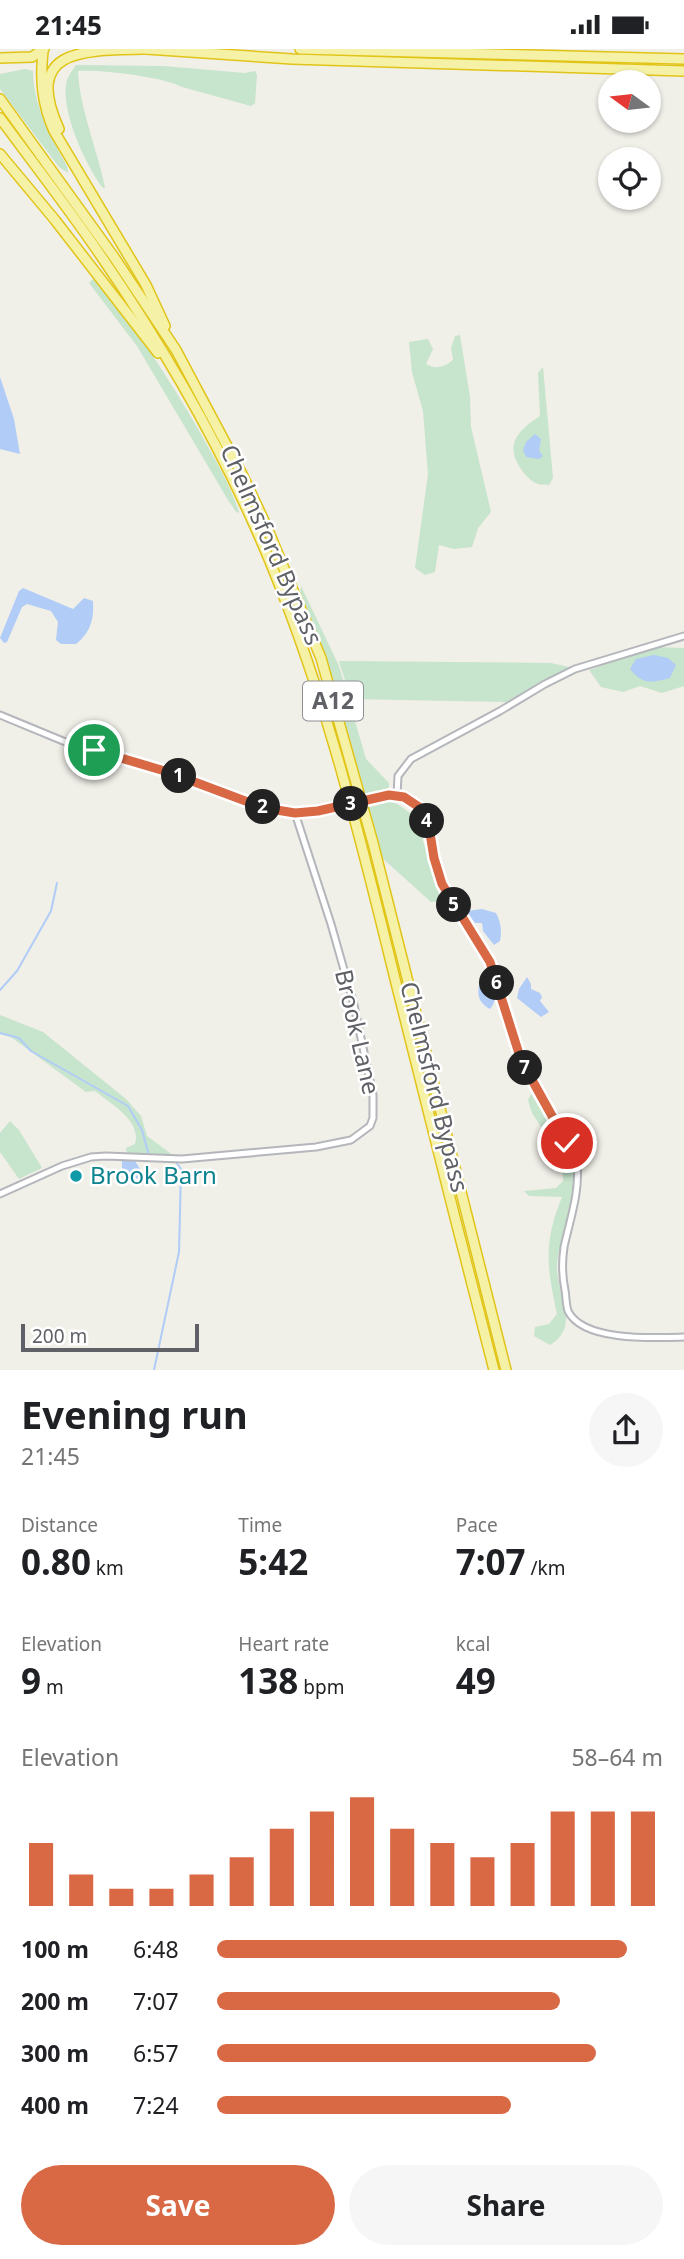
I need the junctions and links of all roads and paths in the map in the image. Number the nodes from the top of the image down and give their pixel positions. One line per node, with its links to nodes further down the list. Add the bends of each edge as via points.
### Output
1 (146, 49): 6 (highway); 10 (highway, A12, via 73,51 51,66 51,107)
2 (300, 49): 5 (highway)
3 (44, 50): 4 (highway, via 32,57); 10 (highway, A12, via 40,76 46,113)
4 (0, 58)
5 (684, 59)
6 (684, 71)
7 (0, 99): 11 (highway, Chelmsford Bypass / A12)
8 (0, 118): 12 (highway, Chelmsford Bypass / A12, via 101,256)
9 (0, 154): 12 (highway, A12)
10 (76, 167): 11 (highway, A12, via 146,285)
11 (176, 350): 20 (highway, Chelmsford Bypass / A12, via 247,484 321,658 373,843)
12 (174, 373): 19 (highway, Chelmsford Bypass / A12, via 257,531 309,663 363,849)
13 (684, 636): 15 (street, via 575,669 545,684 411,759 398,776)
14 (0, 715): 16 (street, via 63,741 168,772 264,808)
15 (397, 796): 16 (street, bridge); 18 (street, via 411,800 425,815 442,884 490,962 521,1060 577,1163 579,1180 562,1276 568,1310 589,1328 618,1335)
16 (295, 813): 17 (street, Brook Lane, via 354,1005 373,1095 370,1126 351,1140 316,1147 182,1159 91,1157)
17 (0, 1194)
18 (684, 1337)
19 (494, 1370)
20 (506, 1370)

